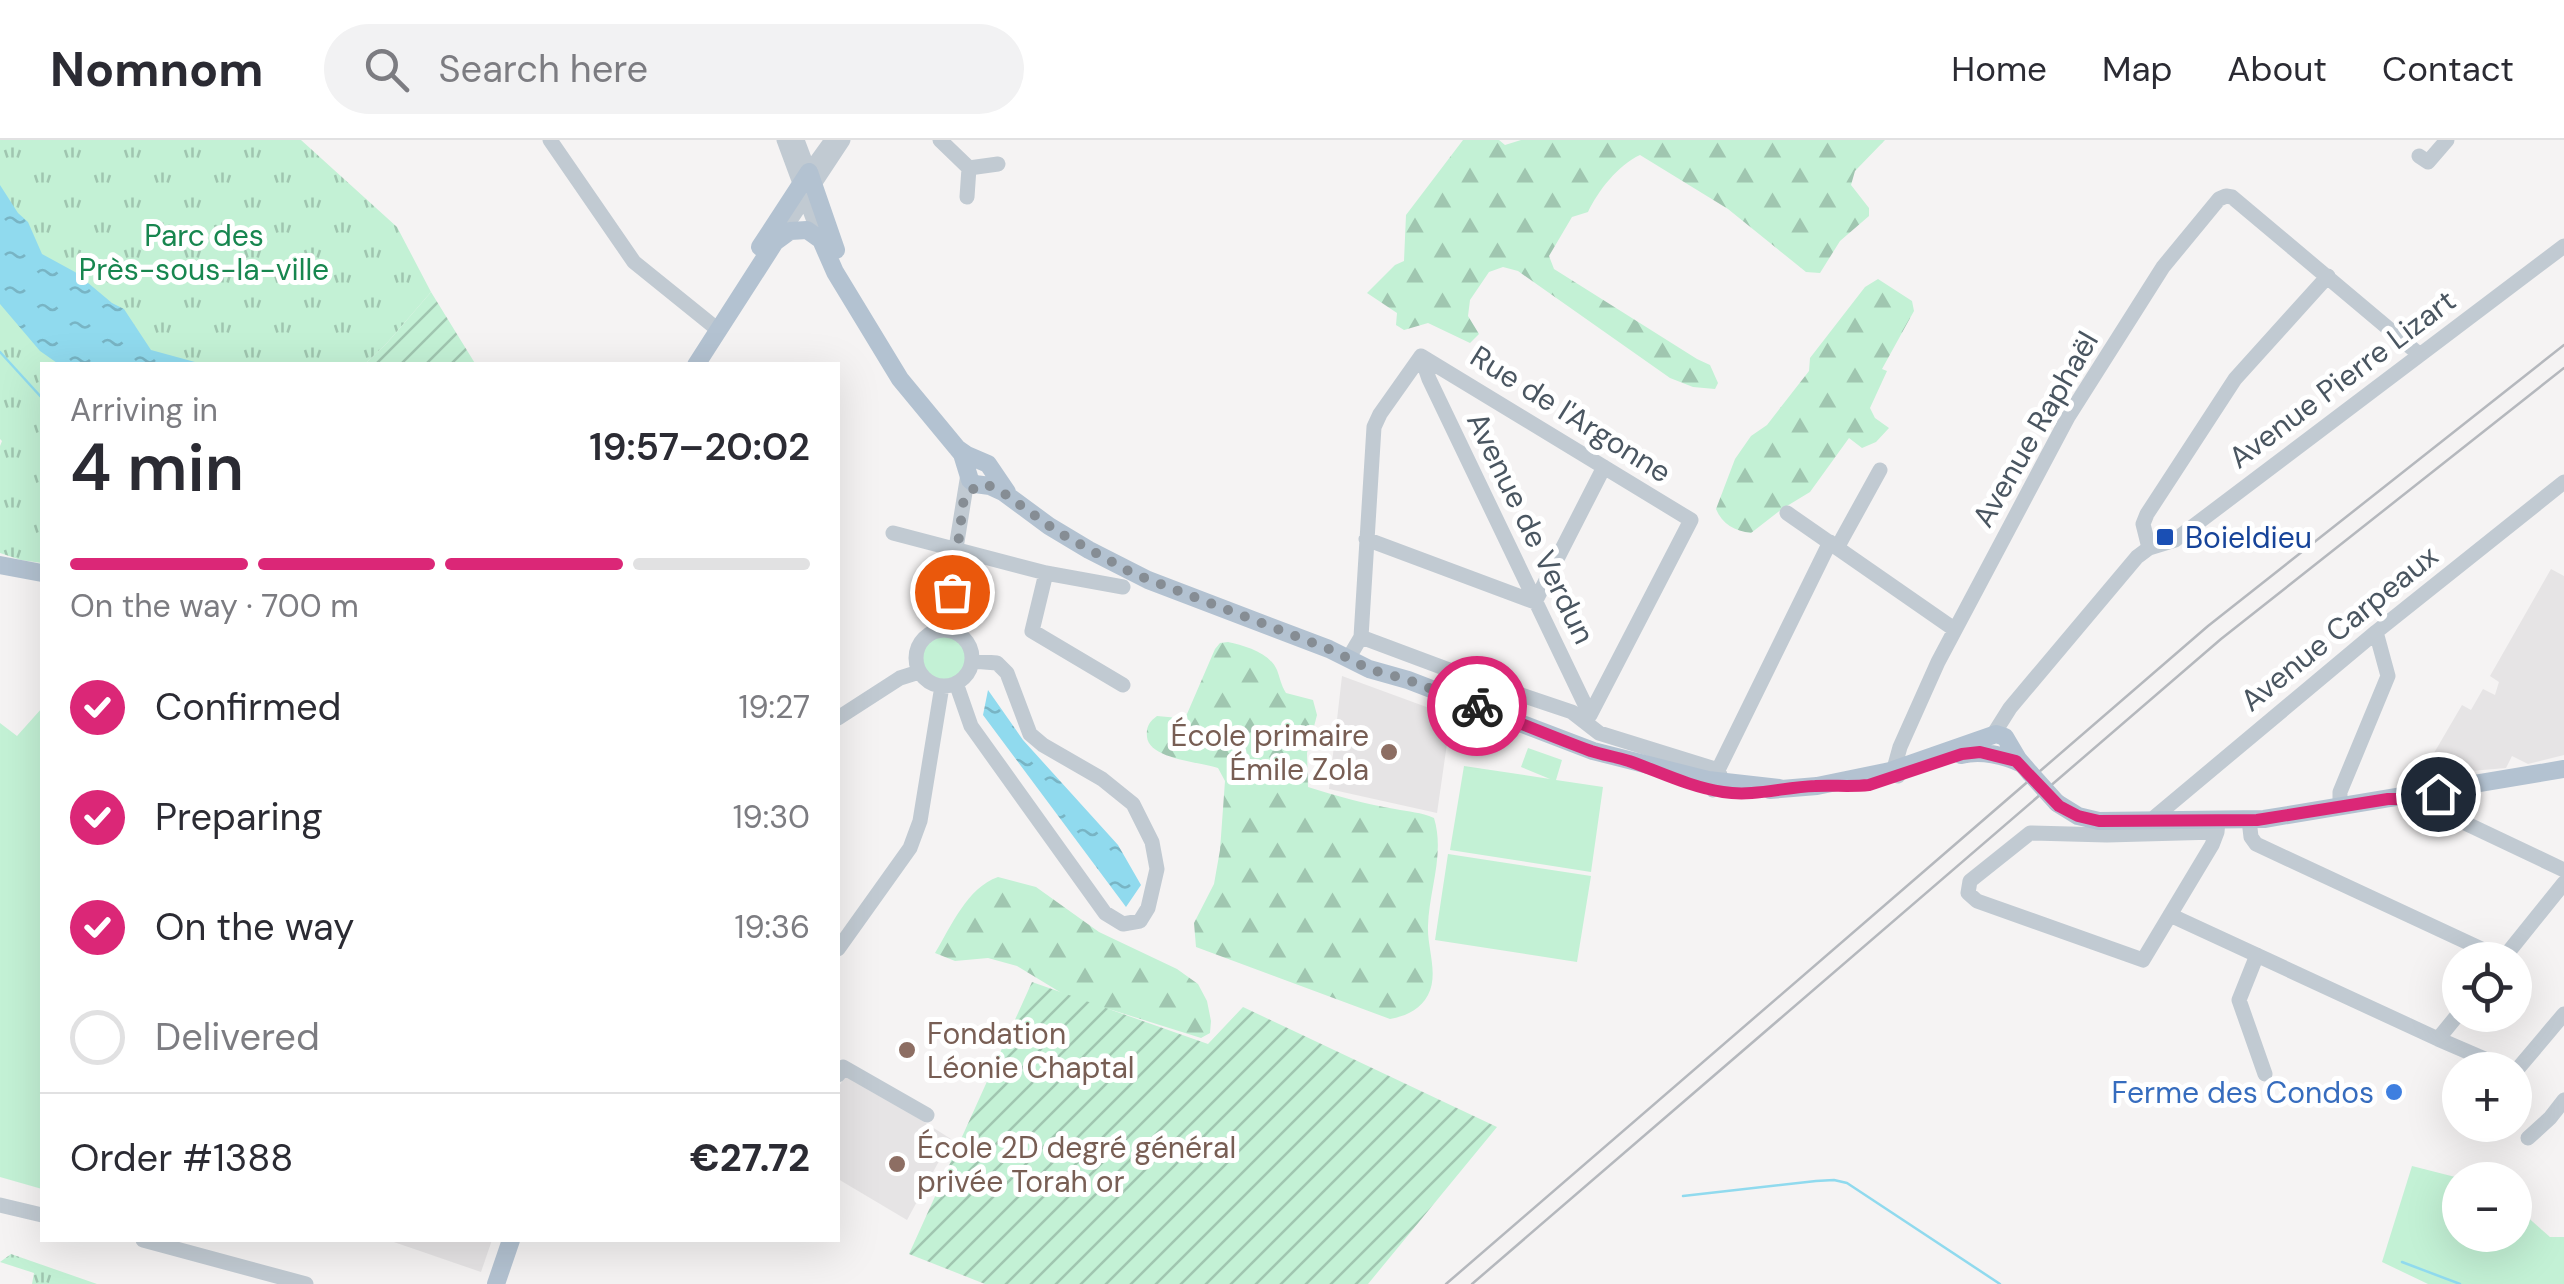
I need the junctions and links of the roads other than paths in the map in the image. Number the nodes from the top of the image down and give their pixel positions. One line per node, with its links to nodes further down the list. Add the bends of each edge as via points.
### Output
1 (550, 140): 16 (street, via 634,262)
2 (940, 140): 8 (street)
3 (2447, 140): 6 (street, via 2428,162)
4 (793, 141): 5 (street, via 813,147); 9 (street)
5 (835, 141): 9 (street)
6 (2419, 156)
7 (998, 164): 8 (street)
8 (969, 168): 10 (street)
9 (808, 189): 11 (street); 12 (street); 15 (main road); 16 (main road)
10 (968, 197)
11 (821, 240): 12 (main road, via 800,229); 15 (main road)
12 (776, 242): 16 (main road)
13 (2564, 246): 18 (street, Avenue Pierre Lizart)
14 (2328, 276): 18 (street, Avenue Raphaël); 30 (street, via 2235,378 2147,514); 36 (street, Avenue Raphaël, via 2232,197 2219,199 2163,266 2068,417)
15 (849, 294): 23 (main road, via 900,379)
16 (714, 326): 19 (main road); 20 (main road)
17 (1421, 356): 21 (street, Rue de l'Argonne); 27 (street, via 1374,426); 35 (street, Avenue de Verdun)
18 (2420, 356): 30 (street, Avenue Pierre Lizart, via 2175,540)
19 (686, 362)
20 (697, 362)
21 (1604, 467): 35 (street); 46 (street, Rue de l'Argonne, via 1691,520)
22 (1880, 470): 28 (street)
23 (977, 478): 29 (street); 40 (main road, via 1119,566)
24 (2564, 482): 38 (street, Avenue Carpeaux)
25 (1787, 513): 28 (street)
26 (893, 533): 29 (street)
27 (1366, 539): 35 (street); 39 (street)
28 (1834, 545): 36 (street); 50 (street)
29 (956, 548): 33 (street); 37 (street)
30 (2149, 548): 47 (street, via 2004,717)
31 (0, 564): 32 (main road)
32 (40, 573)
33 (1046, 573): 34 (street); 44 (street, via 1032,631)
34 (1123, 587)
35 (1535, 602): 46 (street, Avenue de Verdun)
36 (1954, 629): 49 (street, Avenue Raphaël, via 1900,747)
37 (949, 630): 41 (street, via 964,638); 42 (street, via 924,638 916,654)
38 (2376, 632): 52 (street, via 2388,676); 54 (street, Avenue Carpeaux)
39 (1361, 637): 40 (street); 46 (street)
40 (1348, 658): 50 (main road, via 1667,777)
41 (972, 661): 43 (street, via 967,674); 43 (street, via 997,663 1007,673 1030,734 1133,804 1157,869 1140,920 1123,924 1105,913)
42 (919, 672): 43 (street, via 932,684); 45 (street)
43 (949, 685): 61 (street, via 910,848)
44 (1124, 686)
45 (840, 717)
46 (1587, 718): 50 (street, via 1599,733)
47 (1998, 744): 49 (main road); 54 (main road, bridge, via 2072,813 2091,820)
48 (2564, 770): 51 (main road)
49 (1897, 773): 50 (main road, via 1859,786 1742,794)
50 (1716, 781)
51 (2419, 796): 52 (main road); 56 (street)
52 (2340, 806): 53 (main road)
53 (2249, 820): 55 (main road); 59 (street, via 2256,844)
54 (2154, 821): 55 (main road)
55 (2217, 826): 58 (street); 58 (street, via 2030,833 1970,881 1968,893 2143,960)
56 (2564, 870)
57 (2564, 882): 60 (street)
58 (2170, 915): 62 (street)
59 (2464, 942)
60 (2516, 942)
61 (840, 946)
62 (2257, 955): 65 (street); 69 (street, via 2239,1000)
63 (2564, 1014): 67 (street)
64 (2444, 1032): 65 (street)
65 (2438, 1039): 66 (street)
66 (2468, 1052)
67 (2531, 1052)
68 (840, 1072): 71 (street, via 843,1067)
69 (2265, 1074)
70 (2564, 1100): 72 (street)
71 (927, 1115)
72 (2532, 1134)
73 (0, 1205): 74 (street)
74 (40, 1215)
75 (151, 1242): 78 (street)
76 (510, 1242): 79 (main road)
77 (521, 1242): 80 (main road)
78 (306, 1284)
79 (496, 1284)
80 (508, 1284)

